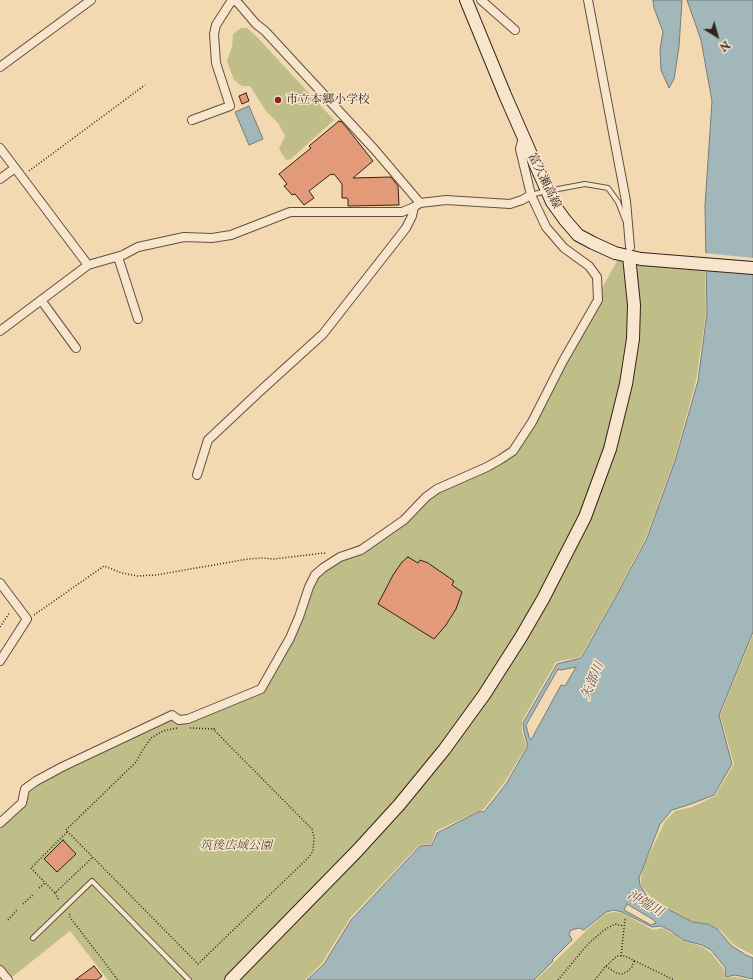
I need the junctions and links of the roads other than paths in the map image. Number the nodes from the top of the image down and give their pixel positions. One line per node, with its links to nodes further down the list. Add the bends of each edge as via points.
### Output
1 (91, 0): 7 (street)
2 (233, 0): 8 (street, via 216,25 214,34 216,63 230,106); 16 (street, via 375,150)
3 (466, 0): 9 (street, 富久瀬高線)
4 (481, 0): 6 (street)
5 (588, 0): 17 (street, via 626,201)
6 (515, 30)
7 (0, 67)
8 (192, 120)
9 (523, 137): 15 (street, via 520,149); 18 (street, 富久瀬高線, via 552,202 570,227 578,235 616,253)
10 (0, 148): 11 (street)
11 (15, 168): 12 (street); 20 (street)
12 (0, 179)
13 (558, 190): 17 (lane, via 585,184 608,188 618,202)
14 (542, 192): 15 (lane)
15 (531, 195): 16 (street, via 510,204 446,200); 29 (street, via 546,227 564,248 589,266 597,277 598,300 563,360 532,422 513,451 487,467 437,489 404,520 361,550 340,557 323,568 309,587 290,638 261,689 188,719 179,720 172,715 62,767 25,789 22,803)
16 (417, 205): 19 (street, via 402,212 290,212 231,235 212,238 184,237 138,247); 26 (street, via 406,228 322,334 208,440)
17 (629, 231): 18 (street)
18 (633, 254): 21 (street, 富久瀬高線); 34 (street, via 633,339 626,384 610,449 585,517 544,599 484,695 439,757 357,851)
19 (118, 257): 20 (street); 23 (street)
20 (88, 265): 22 (street)
21 (753, 268)
22 (41, 300): 24 (street); 25 (street)
23 (138, 319)
24 (0, 331)
25 (76, 348)
26 (197, 475)
27 (0, 583): 28 (street, via 27,619)
28 (0, 661)
29 (0, 823)
30 (33, 938): 33 (lane, via 92,881)
31 (0, 970): 32 (street)
32 (8, 980)
33 (189, 980)
34 (231, 980)

